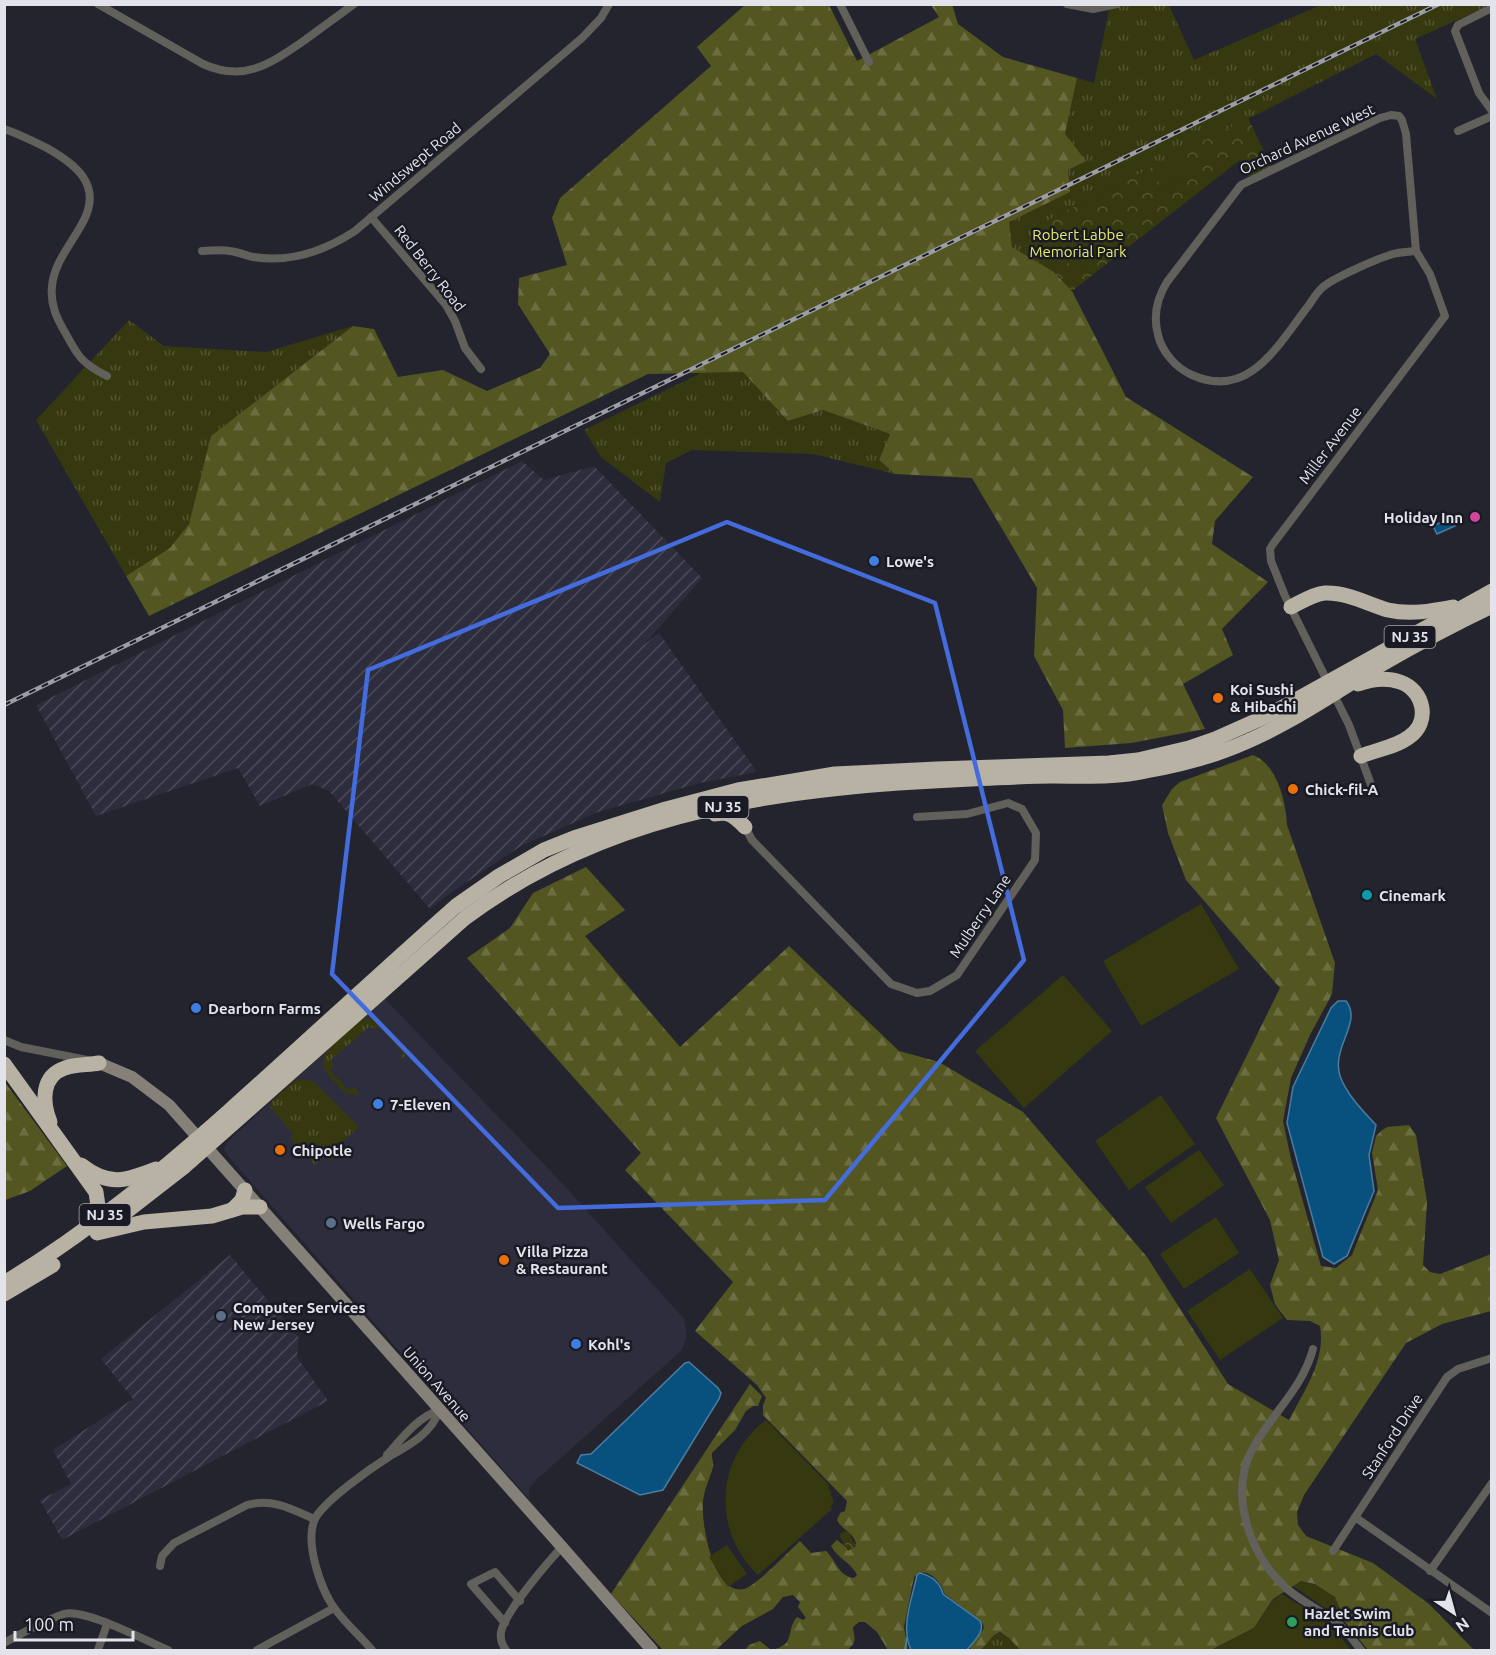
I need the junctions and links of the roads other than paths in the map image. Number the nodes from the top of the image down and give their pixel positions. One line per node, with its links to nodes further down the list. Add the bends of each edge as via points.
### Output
1 (98, 4): 2 (street, via 203,64 232,72 255,69 275,60)
2 (354, 4)
3 (609, 4): 14 (street, Windswept Road, via 582,39)
4 (840, 4): 8 (street)
5 (1067, 4): 6 (street, via 1093,9)
6 (1117, 4)
7 (1491, 8): 9 (street, via 1458,25 1455,31 1479,93)
8 (868, 62)
9 (1491, 111)
10 (1399, 116): 16 (street, Miller Avenue, via 1406,134); 16 (street, Orchard Avenue West, via 1380,118 1241,185 1167,282 1158,300 1158,336 1174,363 1189,374 1225,381 1247,375 1265,362 1325,285 1383,257)
11 (1491, 116): 13 (street)
12 (4, 129): 18 (street, via 68,160 86,182 87,214 56,272 52,301 57,318 81,359)
13 (1458, 131)
14 (371, 217): 15 (street, Windswept Road, via 339,242 302,256 269,258 228,250); 17 (street, Red Berry Road, via 446,305 465,348)
15 (202, 251)
16 (1416, 251): 22 (street, Miller Avenue, via 1430,274 1444,318 1270,549 1271,561)
17 (481, 369)
18 (107, 376)
19 (1491, 591): 20 (highway, NJ 35)
20 (1470, 602): 22 (highway, via 1408,612 1324,593); 23 (highway, NJ 35)
21 (1491, 606): 23 (highway, NJ 35)
22 (1291, 607): 23 (street, Miller Avenue)
23 (1336, 688): 24 (street, Miller Avenue); 24 (highway, via 1376,679 1400,682 1414,691 1422,704 1422,719 1409,738); 26 (highway, NJ 35, via 1275,729 1226,750 1142,772 1103,777 967,779); 34 (highway, NJ 35, via 1215,739 1162,755 1109,763 836,774 738,790 666,809 544,850 456,906)
24 (1361, 756): 25 (street, Miller Avenue)
25 (1373, 790)
26 (784, 794): 27 (highway, NJ 35); 29 (highway, via 749,811)
27 (682, 815): 29 (highway, via 724,812 732,814); 34 (highway, NJ 35, via 604,840 544,867 489,900)
28 (917, 817): 29 (street, Mulberry Lane, via 967,814 1008,803 1022,809 1036,833 1035,860 957,975 930,991 916,993 891,984 752,840)
29 (745, 827)
30 (4, 1040): 32 (street)
31 (4, 1064): 33 (highway)
32 (99, 1064): 33 (highway, via 64,1068 46,1086 44,1107); 34 (street, Union Avenue, via 132,1077 147,1088 169,1105)
33 (55, 1136): 35 (highway)
34 (203, 1143): 36 (highway, NJ 35); 37 (street, Union Avenue); 41 (highway, NJ 35, via 155,1191)
35 (69, 1155): 36 (highway, via 90,1172 112,1180 129,1180); 40 (highway, via 98,1198 97,1209)
36 (167, 1165): 40 (highway, NJ 35)
37 (245, 1190): 38 (street, Union Avenue); 39 (highway)
38 (260, 1208): 39 (highway); 46 (street, Union Avenue)
39 (232, 1210): 41 (highway)
40 (81, 1233): 42 (highway, NJ 35)
41 (97, 1233): 43 (highway, NJ 35)
42 (4, 1282)
43 (4, 1294)
44 (1313, 1350): 66 (street, via 1303,1377 1250,1453 1242,1480 1243,1506 1259,1554 1275,1576 1340,1625)
45 (1491, 1358): 48 (street, Stanford Drive, via 1458,1368 1447,1377)
46 (439, 1410): 49 (street, via 431,1427 330,1502); 50 (street, Union Avenue)
47 (1491, 1484): 53 (street)
48 (1355, 1518): 51 (street, Stanford Drive); 53 (street)
49 (314, 1519): 52 (street, via 278,1504 248,1504 174,1543 162,1556); 55 (street, via 313,1557)
50 (562, 1547): 54 (street); 65 (street, Union Avenue)
51 (1333, 1551)
52 (160, 1566)
53 (1430, 1570): 56 (street)
54 (520, 1601): 58 (street); 58 (street, via 495,1572 471,1584)
55 (334, 1608): 62 (street); 63 (street)
56 (1491, 1613)
57 (107, 1623): 59 (street, via 84,1615 64,1614); 60 (street); 61 (street)
58 (505, 1623): 64 (street, via 501,1637)
59 (4, 1642)
60 (98, 1650)
61 (168, 1650)
62 (257, 1650)
63 (372, 1650)
64 (506, 1650)
65 (651, 1650)
66 (1361, 1650)

